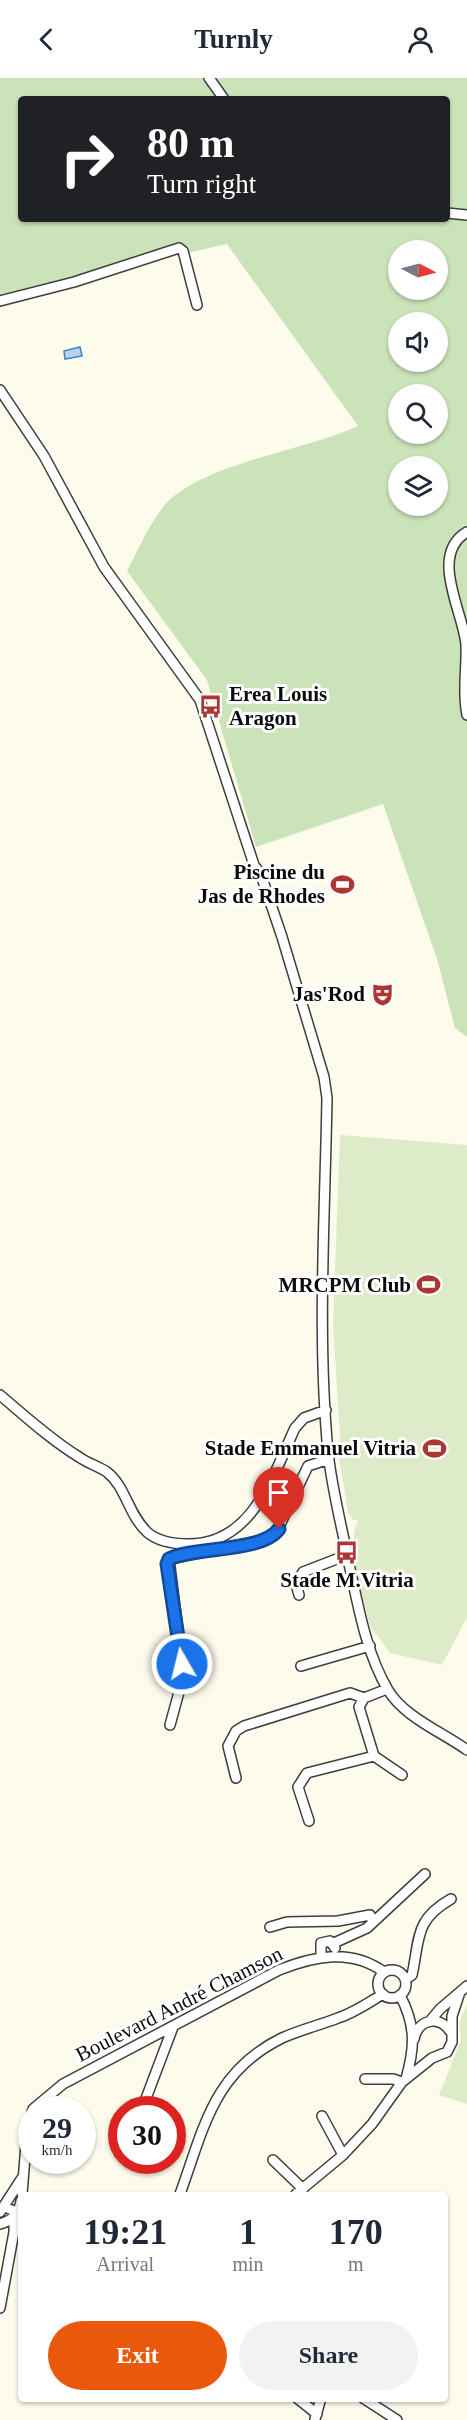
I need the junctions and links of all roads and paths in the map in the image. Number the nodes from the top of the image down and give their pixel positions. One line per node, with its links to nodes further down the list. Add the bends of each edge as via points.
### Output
1 (209, 78): 2 (street)
2 (222, 96)
3 (450, 213): 4 (street)
4 (467, 215)
5 (0, 301): 6 (street, via 179,248)
6 (197, 305)
7 (0, 390): 11 (street, via 44,456 104,567 200,700 254,865 261,874 279,927 327,1098)
8 (467, 532): 9 (street, via 452,548 450,581 466,644)
9 (467, 715)
10 (0, 1395): 11 (street, via 78,1457 106,1471 120,1485 128,1507 147,1533 169,1544 197,1544 220,1538 240,1526 254,1512 295,1428 303,1418)
11 (326, 1410): 12 (street)
12 (329, 1459): 13 (street); 19 (street, via 308,1467 275,1535 169,1559 182,1664)
13 (347, 1555): 14 (street, via 303,1572 296,1584); 15 (street)
14 (299, 1595)
15 (370, 1646): 16 (street); 17 (street)
16 (301, 1666)
17 (387, 1689): 18 (street); 20 (street, via 411,1713)
18 (364, 1698): 21 (street, via 358,1707); 23 (street, via 350,1693 244,1726 236,1731 228,1746)
19 (170, 1725)
20 (467, 1750)
21 (374, 1756): 22 (street); 24 (street, via 307,1773 298,1787)
22 (402, 1775)
23 (236, 1778)
24 (309, 1821)
25 (425, 1874): 27 (street)
26 (451, 1899): 33 (street, via 434,1908 422,1926 412,1975)
27 (373, 1922): 28 (street, via 370,1915); 29 (street)
28 (270, 1927)
29 (334, 1943): 30 (street); 31 (street, via 321,1943)
30 (336, 1956): 31 (street, Boulevard André Chamson); 32 (street, Boulevard André Chamson, via 361,1959)
31 (321, 1957): 39 (street, Boulevard André Chamson, via 279,1970)
32 (384, 1972): 33 (street, via 397,1970); 35 (street, via 378,1983)
33 (406, 1979): 36 (street, via 406,1988)
34 (464, 1989): 38 (street); 40 (street)
35 (383, 1994): 36 (street, via 392,1998); 53 (street, via 341,2017 282,2038 252,2055 231,2074 214,2102)
36 (400, 1995): 37 (street)
37 (408, 2009): 38 (street); 41 (street)
38 (427, 2022): 40 (street, via 442,2023); 41 (street)
39 (173, 2027): 45 (street, Boulevard André Chamson, via 63,2084); 46 (street)
40 (450, 2031): 42 (street, via 452,2042 447,2052)
41 (415, 2041): 42 (street, via 421,2053); 44 (street)
42 (432, 2058): 44 (street)
43 (365, 2079): 44 (street)
44 (404, 2080): 48 (street)
45 (49, 2096)
46 (147, 2096)
47 (322, 2116): 48 (street)
48 (343, 2155): 54 (street)
49 (273, 2160): 54 (street)
50 (23, 2174): 51 (street, Boulevard André Chamson)
51 (22, 2178): 52 (street, Boulevard André Chamson); 55 (street, Boulevard André Chamson)
52 (22, 2192)
53 (181, 2192)
54 (300, 2192)
55 (3, 2209): 56 (street, via 13,2209)
56 (9, 2221): 57 (street, via 14,2232)
57 (0, 2308)
58 (301, 2402): 61 (street)
59 (320, 2402): 61 (street)
60 (369, 2402): 62 (street)
61 (315, 2417)
62 (397, 2420)

